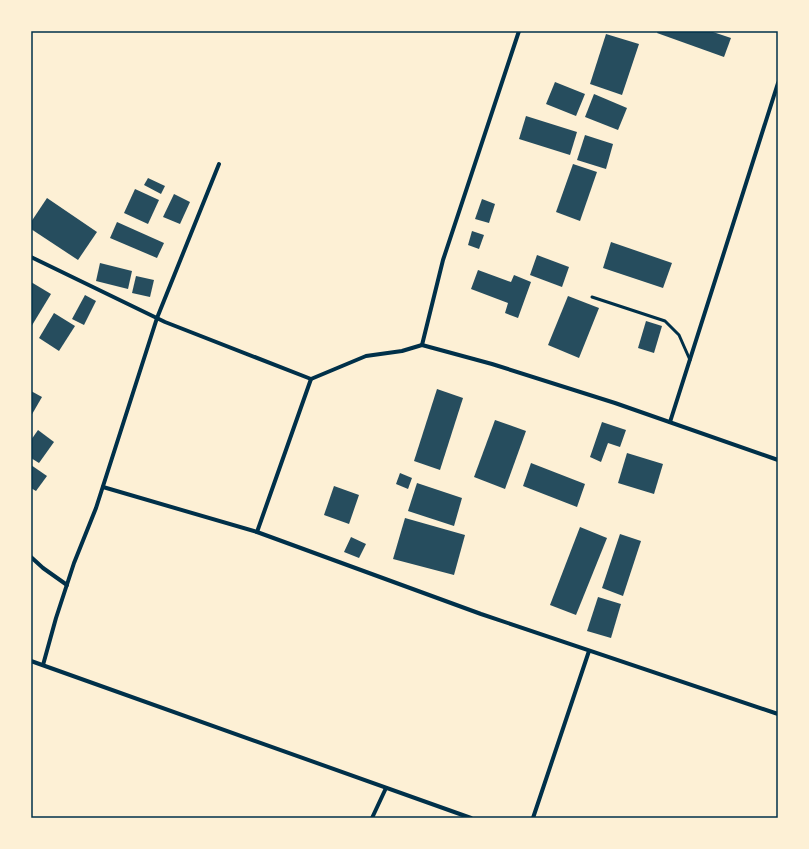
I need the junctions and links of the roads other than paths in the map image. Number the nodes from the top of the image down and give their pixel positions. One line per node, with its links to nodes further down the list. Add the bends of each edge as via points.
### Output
1 (519, 31): 7 (street, via 443,260)
2 (778, 83): 8 (street)
3 (219, 164): 6 (street)
4 (31, 257): 6 (street)
5 (592, 297): 8 (lane, via 666,321 679,335)
6 (157, 318): 9 (street); 12 (street)
7 (422, 345): 9 (street, via 402,351 366,356); 10 (street, via 492,364)
8 (690, 360): 10 (street)
9 (311, 379): 13 (street)
10 (670, 422): 11 (street)
11 (778, 460)
12 (103, 487): 13 (street); 15 (street)
13 (257, 532): 16 (street)
14 (31, 557): 15 (street)
15 (67, 586): 18 (street)
16 (588, 651): 19 (street); 23 (street)
17 (31, 661): 18 (street)
18 (43, 665): 20 (street)
19 (778, 714)
20 (386, 788): 21 (street); 22 (street)
21 (372, 818)
22 (472, 818)
23 (533, 818)

